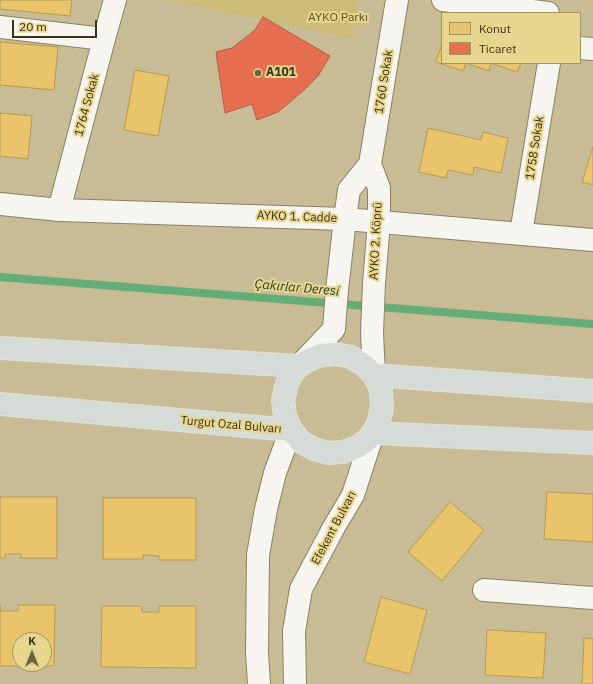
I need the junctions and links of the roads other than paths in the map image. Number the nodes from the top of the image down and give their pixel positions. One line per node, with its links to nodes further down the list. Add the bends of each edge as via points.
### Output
1 (115, 0): 8 (street, 1764 Sokak)
2 (397, 0): 12 (street, 1760 Sokak)
3 (444, 0): 5 (street)
4 (559, 0): 6 (street)
5 (540, 12)
6 (557, 12)
7 (0, 27): 8 (street)
8 (104, 38): 14 (street, 1764 Sokak)
9 (581, 48): 10 (street)
10 (593, 49)
11 (549, 64): 17 (street, 1758 Sokak)
12 (370, 164): 15 (street, via 349,190); 16 (street, AYKO 2. Köprü, via 379,188)
13 (0, 204): 14 (street, AYKO 1. Cadde)
14 (59, 210): 15 (street, AYKO 1. Cadde)
15 (344, 219): 16 (street, AYKO 1. Cadde); 20 (street, via 334,329)
16 (379, 222): 17 (street, AYKO 1. Cadde); 21 (street, AYKO 2. Köprü, via 372,333)
17 (521, 233): 18 (street, AYKO 1. Cadde)
18 (593, 240)
19 (0, 348): 20 (main road)
20 (300, 366): 21 (main road, via 321,355 336,354 351,357); 24 (main road, via 292,374 283,400 285,416)
21 (374, 375): 22 (main road); 25 (main road, Efekent Bulvarı, via 381,391 382,408)
22 (593, 391)
23 (0, 404): 24 (main road, Turgut Ozal Bulvarı)
24 (291, 430): 25 (main road, Turgut Ozal Bulvarı, via 301,442 328,453 343,452 357,447); 29 (street, via 275,473 258,555)
25 (373, 433): 26 (main road); 30 (street, Efekent Bulvarı, via 353,495 301,590 294,631)
26 (593, 443)
27 (484, 590): 28 (street)
28 (593, 598)
29 (259, 684)
30 (295, 684)

